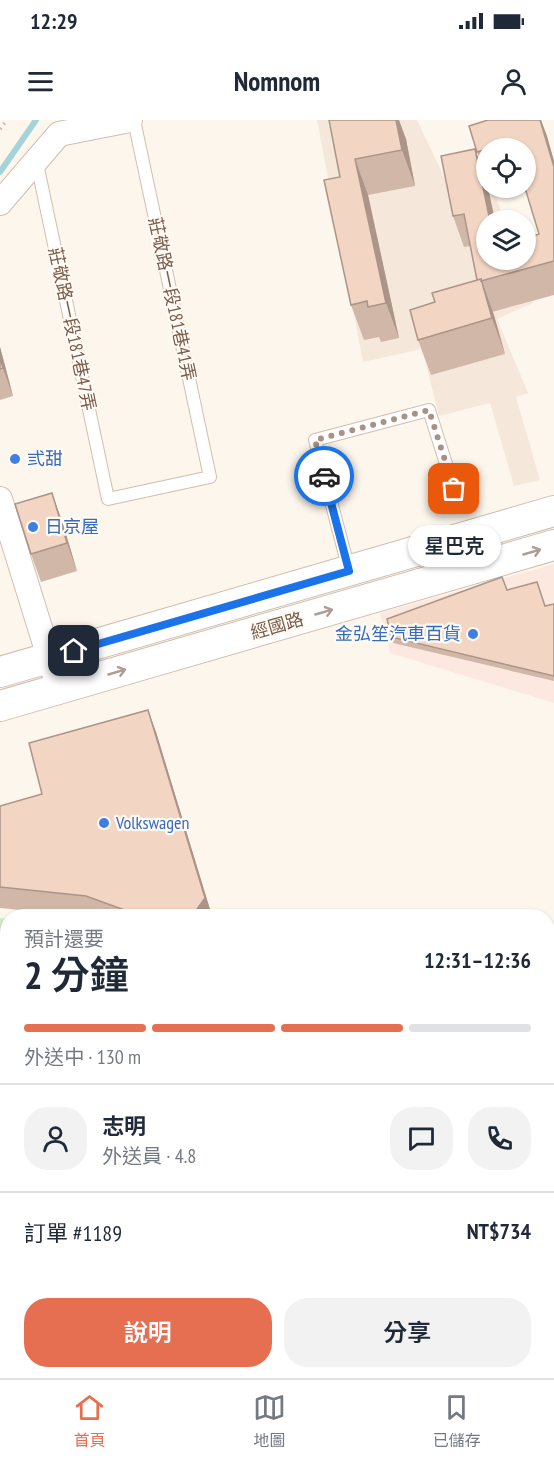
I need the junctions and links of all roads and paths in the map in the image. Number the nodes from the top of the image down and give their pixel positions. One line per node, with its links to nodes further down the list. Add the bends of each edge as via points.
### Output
1 (6, 120): 3 (path)
2 (132, 120): 4 (street, via 59,134); 8 (lane, 莊敬路一段181巷41弄, via 210,477)
3 (0, 129)
4 (36, 159): 5 (street); 8 (lane, 莊敬路一段181巷47弄)
5 (0, 203)
6 (454, 489): 11 (lane, via 429,410 315,440)
7 (0, 499): 12 (street)
8 (108, 500)
9 (554, 511): 11 (street, 經國路)
10 (554, 545): 14 (street, 經國路, one-way to 10)
11 (349, 571): 12 (street, 經國路)
12 (50, 658): 13 (street, 經國路); 14 (street)
13 (0, 672)
14 (59, 689): 15 (street, 經國路)
15 (0, 706)

